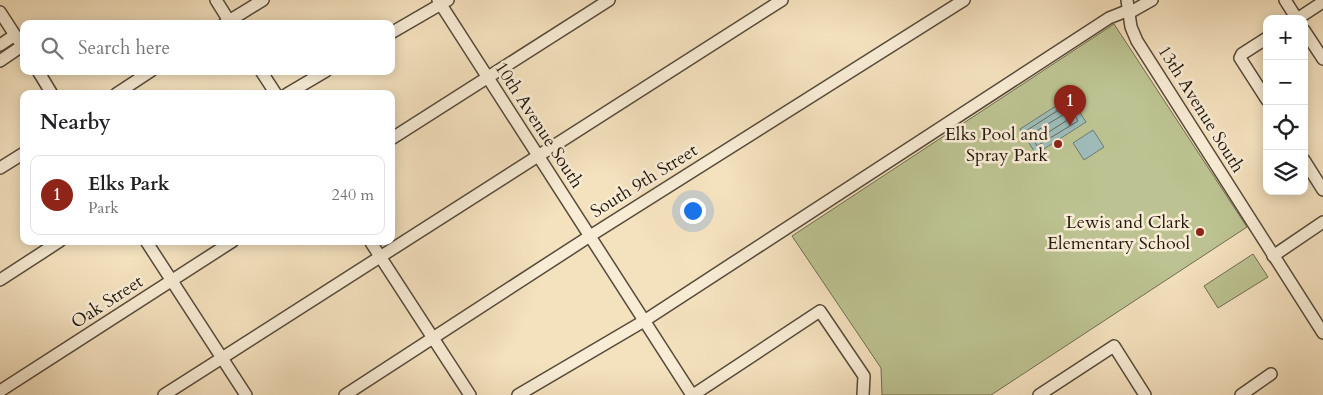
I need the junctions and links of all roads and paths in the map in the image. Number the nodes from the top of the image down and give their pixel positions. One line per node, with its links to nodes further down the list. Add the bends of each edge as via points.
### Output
1 (216, 0): 14 (street)
2 (263, 0): 15 (street)
3 (609, 0): 29 (street)
4 (782, 0): 37 (street)
5 (964, 0): 42 (street, South 9th Street)
6 (1152, 0): 10 (street)
7 (1285, 0): 12 (street)
8 (442, 2): 16 (street); 29 (street, 10th Avenue South)
9 (1323, 2): 13 (street)
10 (1128, 8): 47 (street, 13th Avenue South, via 1137,40); 51 (street)
11 (0, 13): 17 (street)
12 (1294, 15)
13 (1303, 15)
14 (226, 20)
15 (233, 20)
16 (395, 31)
17 (14, 35): 20 (street); 21 (street)
18 (1308, 36): 23 (street)
19 (1263, 41): 34 (street, via 1240,58)
20 (20, 44)
21 (0, 45)
22 (20, 50): 24 (street)
23 (1323, 59)
24 (0, 61)
25 (40, 75): 30 (street)
26 (145, 75): 31 (street)
27 (264, 75): 32 (street)
28 (319, 75): 33 (street)
29 (488, 78): 35 (street); 37 (street, 10th Avenue South)
30 (50, 90)
31 (122, 90)
32 (273, 90)
33 (294, 90)
34 (1263, 94)
35 (395, 136)
36 (20, 156): 39 (street)
37 (539, 156): 42 (street, 10th Avenue South); 48 (street)
38 (1308, 166): 40 (street)
39 (0, 168)
40 (1323, 190)
41 (1323, 222): 47 (street)
42 (590, 236): 51 (street, 10th Avenue South); 53 (street, South 9th Street)
43 (54, 245): 49 (street)
44 (149, 245): 50 (street)
45 (227, 245): 50 (street, Oak Street)
46 (373, 245): 48 (street)
47 (1273, 256): 52 (street, 13th Avenue South)
48 (381, 257): 53 (street); 54 (street)
49 (0, 280)
50 (172, 281): 54 (street); 56 (street, Oak Street)
51 (644, 321): 62 (street); 63 (street, 10th Avenue South)
52 (1323, 333)
53 (432, 337): 60 (street, South 9th Street); 61 (street)
54 (221, 358): 58 (street); 59 (street)
55 (1272, 374): 57 (street)
56 (0, 391)
57 (1246, 394)
58 (164, 395)
59 (246, 395)
60 (345, 395)
61 (470, 395)
62 (518, 395)
63 (692, 395): 64 (street, via 820,311 864,376)
64 (863, 395)
65 (1039, 395): 66 (street, via 1114,346)
66 (1145, 395)

